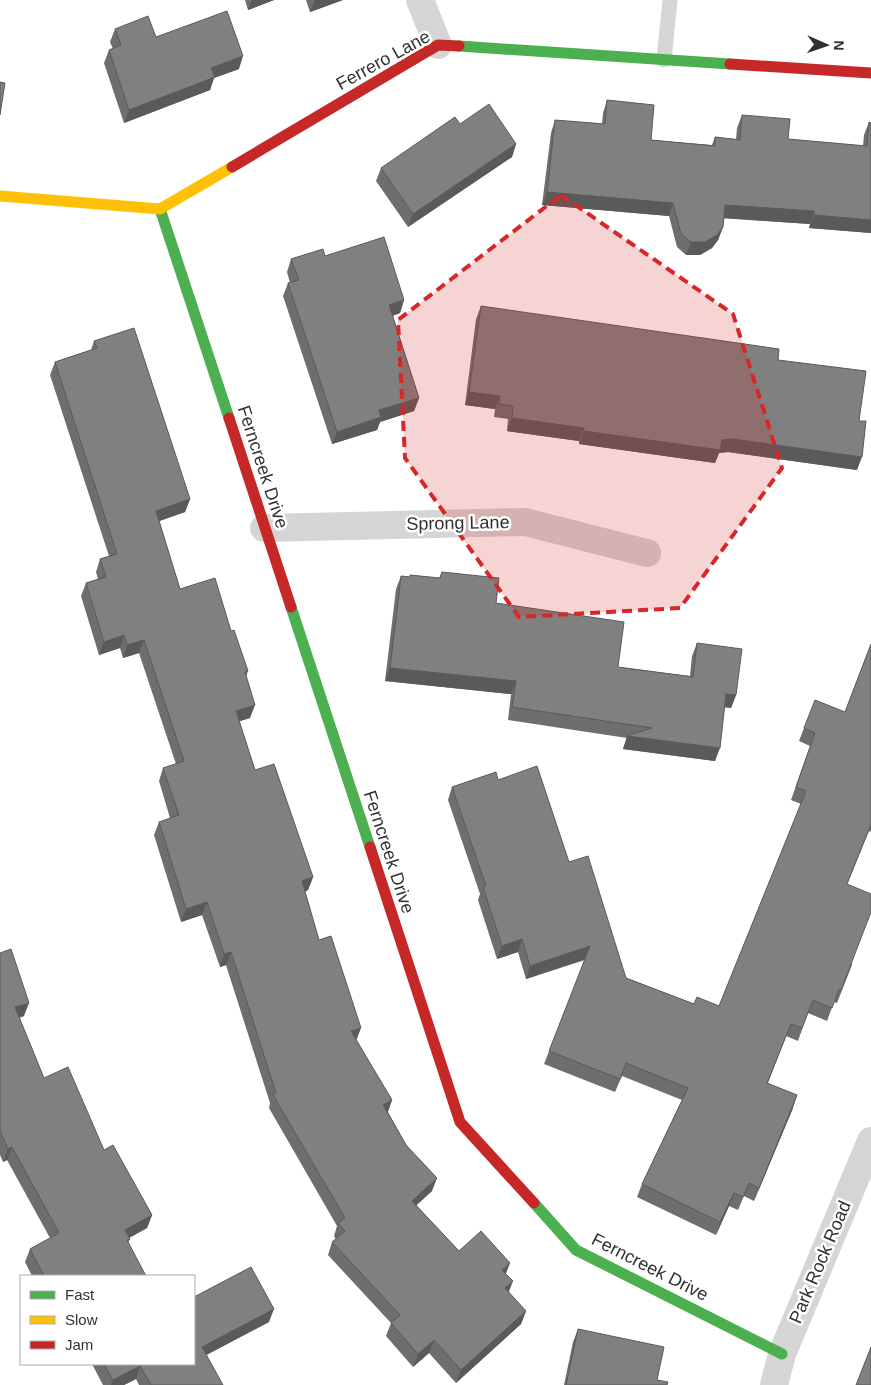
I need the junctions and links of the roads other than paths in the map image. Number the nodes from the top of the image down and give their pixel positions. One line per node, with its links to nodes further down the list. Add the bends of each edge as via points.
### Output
1 (420, 0): 3 (street)
2 (670, 0): 4 (lane)
3 (438, 45): 4 (street, Ferrero Lane); 7 (street, Ferrero Lane)
4 (664, 60): 5 (street, Ferrero Lane)
5 (871, 73)
6 (0, 196): 7 (street)
7 (160, 209): 8 (street, Ferncreek Drive)
8 (264, 528): 9 (street, Sprong Lane, via 525,522); 11 (street, Ferncreek Drive, via 460,1122 576,1250)
9 (647, 553)
10 (871, 1141): 11 (street, Park Rock Road)
11 (782, 1354): 12 (street, Park Rock Road)
12 (774, 1385)

